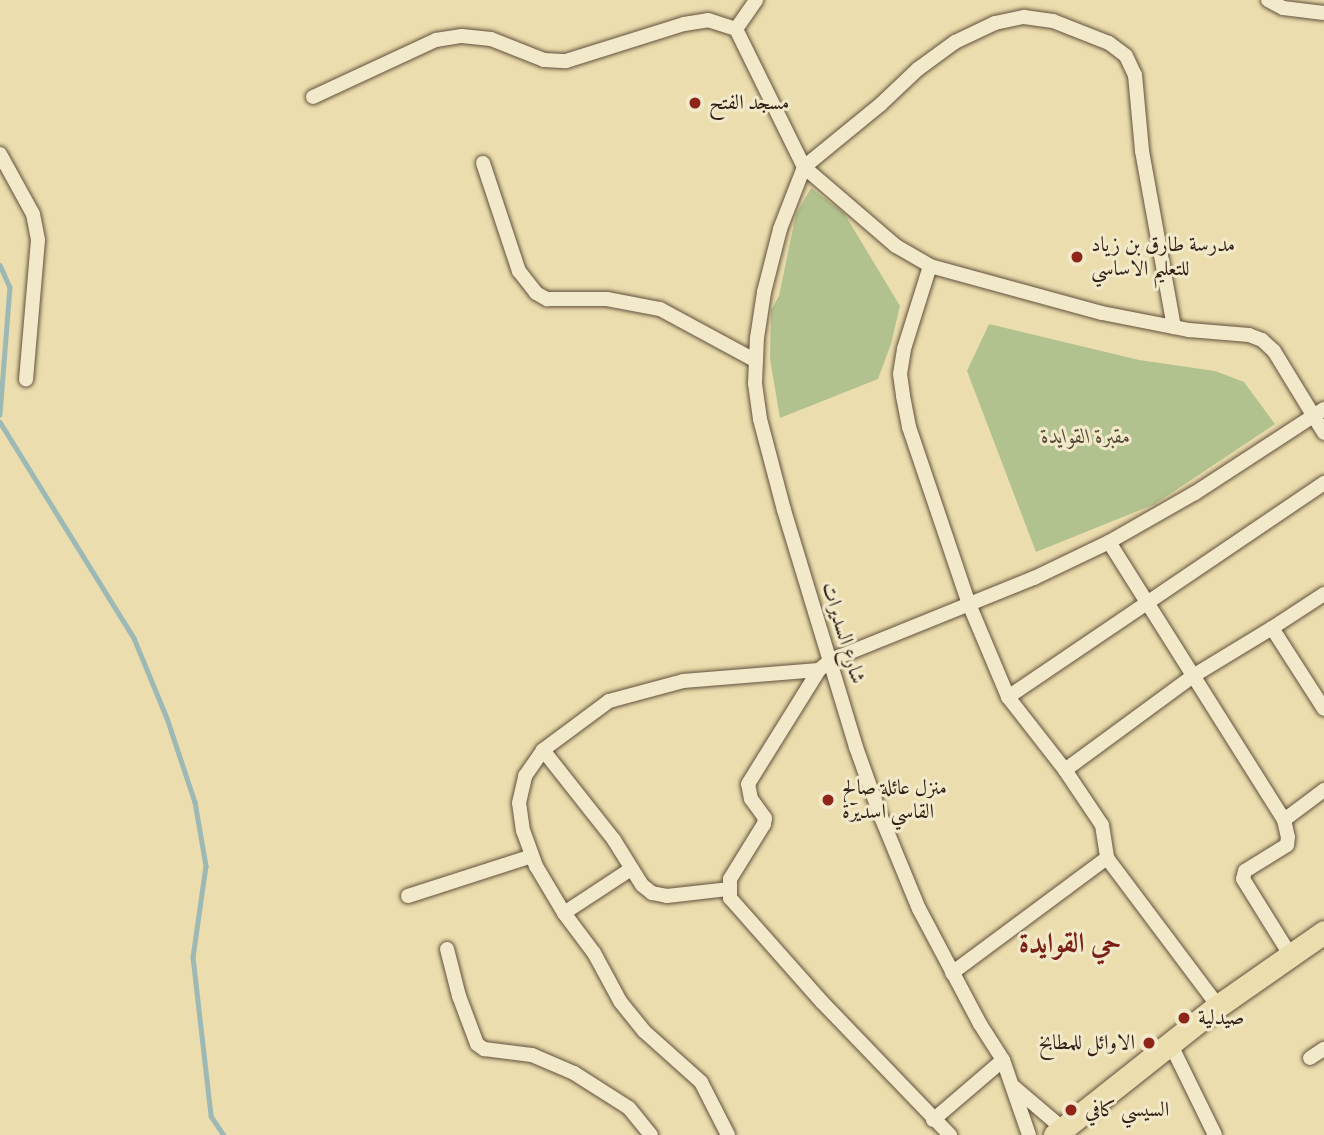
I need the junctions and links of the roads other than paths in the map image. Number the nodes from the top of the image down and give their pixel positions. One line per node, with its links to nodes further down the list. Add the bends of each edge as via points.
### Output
1 (756, 0): 4 (street)
2 (1268, 0): 3 (street, via 1283,8)
3 (1324, 13)
4 (736, 29): 5 (street, via 708,20 684,24 566,61 544,60 491,39 462,36 436,40); 8 (street)
5 (313, 97)
6 (0, 154): 12 (street, via 33,214 38,240)
7 (483, 163): 11 (street, via 519,271 536,293 547,299 607,299 660,309)
8 (804, 167): 9 (street, via 874,230); 10 (street, via 918,69 955,42 995,23 1024,17 1053,21 1109,43 1126,56 1135,75 1142,151); 11 (street, شارع السديرات, via 780,229 764,292)
9 (930, 266): 10 (street, via 1102,313); 18 (street, via 904,349 903,396 909,427)
10 (1174, 327): 13 (street, via 1262,340)
11 (756, 361): 21 (street, شارع السديرات, via 760,419)
12 (26, 379)
13 (1319, 413): 14 (street); 16 (street)
14 (1324, 433)
15 (1324, 483): 19 (street)
16 (1109, 542): 18 (street); 19 (street)
17 (1324, 594): 20 (street)
18 (969, 604): 21 (street); 24 (street)
19 (1148, 604): 23 (street); 24 (street)
20 (1272, 628): 23 (street); 25 (street)
21 (831, 660): 22 (street); 39 (street, شارع السديرات, via 881,817 919,909)
22 (819, 670): 26 (street, via 683,681 644,689 609,701); 33 (street, via 748,784 764,824 730,878)
23 (1193, 676): 27 (street); 29 (street)
24 (1009, 697): 27 (street)
25 (1324, 709)
26 (543, 750): 30 (street, via 525,776 519,803); 32 (street)
27 (1065, 770): 31 (street, via 1102,825)
28 (1324, 790): 29 (street)
29 (1284, 820): 38 (street, via 1287,845 1245,872 1243,879)
30 (532, 856): 34 (street); 35 (street)
31 (1107, 858): 39 (street); 40 (street)
32 (631, 869): 33 (street, via 652,893 667,896); 35 (street)
33 (728, 889): 46 (street, via 730,898 822,1002)
34 (408, 896)
35 (565, 913): 49 (street, via 644,1031 701,1082)
36 (1324, 932): 38 (main road)
37 (447, 949): 48 (street, via 458,996 478,1044 484,1049 532,1055 574,1073 629,1108)
38 (1291, 956): 40 (main road)
39 (953, 973): 44 (street, شارع السديرات)
40 (1218, 1006): 41 (main road)
41 (1170, 1043): 47 (main road); 52 (street)
42 (1324, 1049): 43 (street)
43 (1310, 1058)
44 (1003, 1060): 45 (street, شارع السديرات); 46 (street)
45 (1013, 1086): 47 (street, شارع السديرات); 51 (street, شارع السديرات)
46 (933, 1120): 50 (street)
47 (1058, 1131)
48 (651, 1135)
49 (728, 1135)
50 (950, 1135)
51 (1029, 1135)
52 (1215, 1135)

